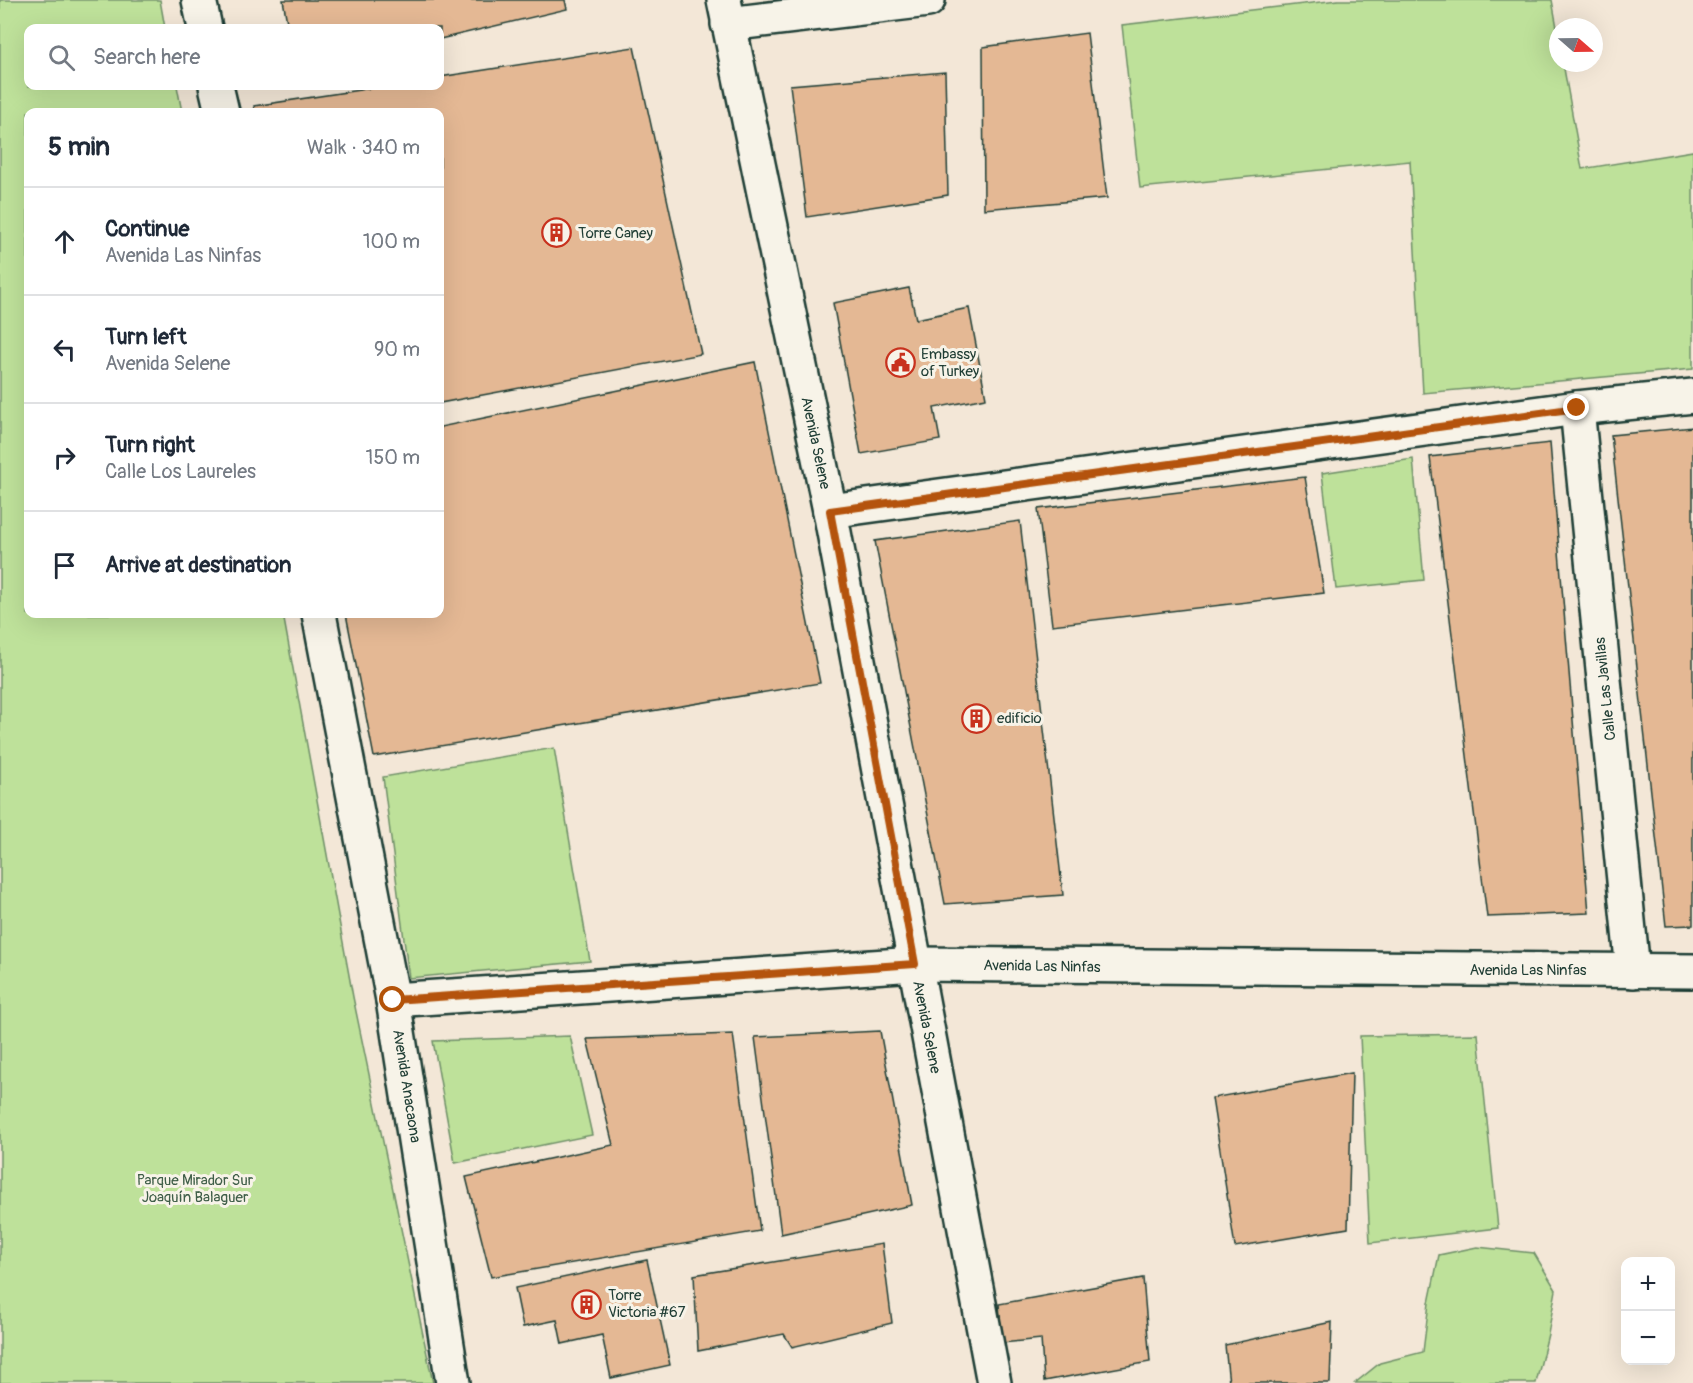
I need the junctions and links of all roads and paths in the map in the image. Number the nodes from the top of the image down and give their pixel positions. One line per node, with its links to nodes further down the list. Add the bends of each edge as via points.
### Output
1 (200, 0): 4 (street)
2 (928, 0): 3 (street)
3 (726, 12): 9 (street, Avenida Selene)
4 (204, 24)
5 (217, 90): 6 (street)
6 (221, 108)
7 (1693, 396): 8 (street)
8 (1577, 408): 9 (street); 12 (street, Calle Las Javillas)
9 (830, 511): 11 (street, Avenida Selene)
10 (320, 618): 14 (street, Avenida Anacaona)
11 (915, 964): 12 (street, Avenida Las Ninfas); 14 (street, Avenida Las Ninfas); 16 (street, Avenida Selene)
12 (1633, 970): 13 (street, Avenida Las Ninfas)
13 (1693, 971)
14 (393, 1000): 15 (street, Avenida Anacaona)
15 (453, 1383)
16 (994, 1383)

